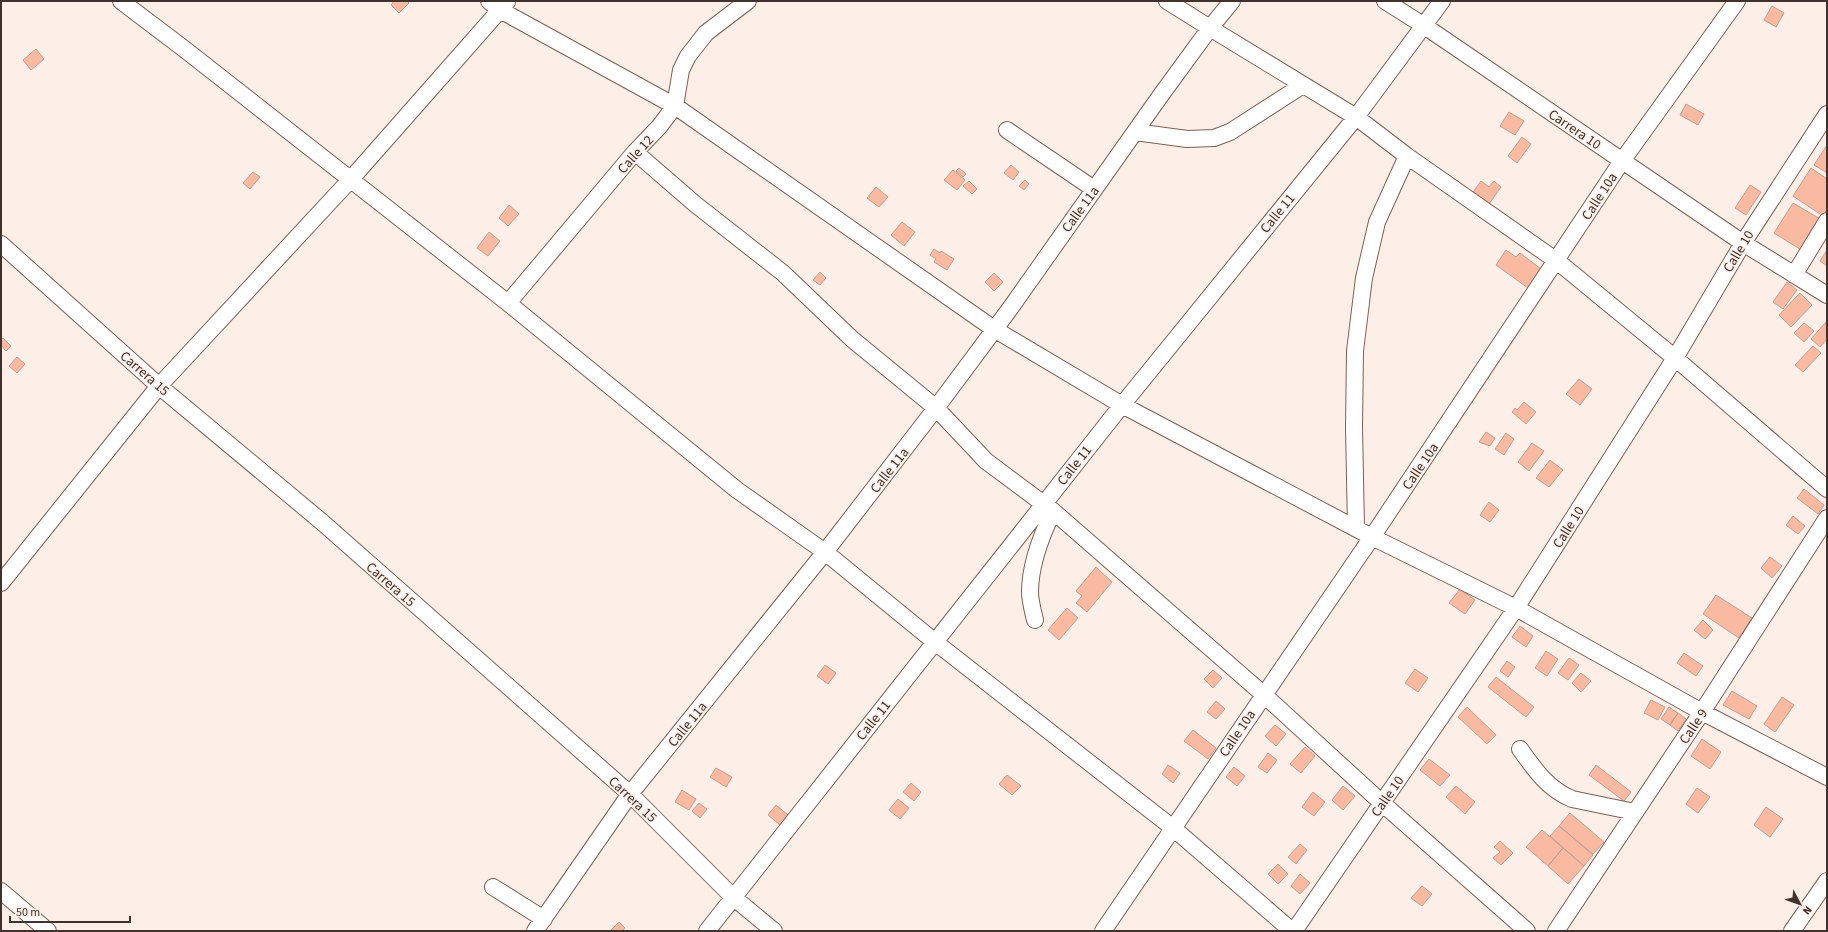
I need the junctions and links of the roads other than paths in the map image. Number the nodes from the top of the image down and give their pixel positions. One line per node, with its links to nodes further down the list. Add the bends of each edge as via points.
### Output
1 (121, 1): 20 (street)
2 (748, 1): 12 (street, Calle 12, via 706,33 688,56 681,70)
3 (1167, 1): 10 (street)
4 (1232, 1): 10 (street, Calle 11a)
5 (1385, 1): 9 (street, Carrera 10)
6 (1442, 1): 9 (street, Calle 11)
7 (1737, 1): 19 (street, Calle 10a)
8 (499, 4): 12 (street); 20 (street)
9 (1423, 25): 14 (street, Calle 11); 19 (street, Carrera 10)
10 (1210, 28): 11 (street); 16 (street, Calle 11a)
11 (1303, 85): 14 (street); 16 (street, via 1230,132 1214,138 1187,139)
12 (675, 106): 17 (street, Calle 12, via 660,127); 29 (street)
13 (1827, 114): 23 (street, Calle 10)
14 (1356, 117): 18 (street); 32 (street, Calle 11)
15 (1007, 130): 21 (street)
16 (1135, 132): 21 (street, Calle 11a)
17 (636, 152): 28 (street, Calle 12); 33 (street, via 695,204 783,273 852,339)
18 (1408, 156): 25 (street); 37 (street, via 1377,222 1364,278 1355,351)
19 (1622, 161): 23 (street, Carrera 10); 25 (street, Calle 10a)
20 (351, 179): 28 (street); 31 (street)
21 (1094, 189): 29 (street, Calle 11a)
22 (1827, 221): 26 (street)
23 (1743, 243): 26 (street, Carrera 10); 30 (street, Calle 10)
24 (1, 244): 31 (street, Carrera 15)
25 (1557, 261): 30 (street); 38 (street, Calle 10a)
26 (1794, 275): 27 (street, Carrera 10)
27 (1827, 295)
28 (508, 304): 39 (street, via 737,490)
29 (994, 329): 32 (street); 33 (street, Calle 11a)
30 (1675, 358): 34 (street); 41 (street, Calle 10)
31 (158, 386): 40 (street); 48 (street, Carrera 15, via 322,522)
32 (1122, 405): 35 (street, Calle 11); 37 (street)
33 (936, 408): 35 (street, via 986,461); 39 (street, Calle 11a)
34 (1827, 489)
35 (1049, 507): 42 (street, via 1031,577 1030,594); 43 (street, Calle 11); 44 (street)
36 (1827, 518): 45 (street, Calle 9)
37 (1356, 528): 38 (street)
38 (1372, 536): 41 (street); 44 (street, Calle 10a)
39 (825, 552): 43 (street); 48 (street, Calle 11a)
40 (1, 583)
41 (1516, 608): 45 (street); 49 (street, Calle 10)
42 (1035, 620)
43 (935, 642): 51 (street); 55 (street, Calle 11)
44 (1263, 694): 49 (street); 51 (street, Calle 10a)
45 (1702, 712): 47 (street); 50 (street, Calle 9)
46 (1520, 750): 50 (street, via 1550,787 1562,795)
47 (1827, 777)
48 (630, 794): 55 (street, Carrera 15); 56 (street, Calle 11a)
49 (1382, 803): 61 (street, Calle 10); 62 (street)
50 (1635, 812): 63 (street, Calle 9)
51 (1173, 828): 60 (street, Calle 10a); 61 (street)
52 (1827, 881): 64 (street)
53 (492, 887): 56 (street)
54 (1, 891): 57 (street)
55 (733, 897): 58 (street, Calle 11); 59 (street, Carrera 15)
56 (539, 925)
57 (48, 931)
58 (707, 931)
59 (774, 931)
60 (1103, 931)
61 (1293, 931)
62 (1527, 931)
63 (1556, 931)
64 (1792, 931)

